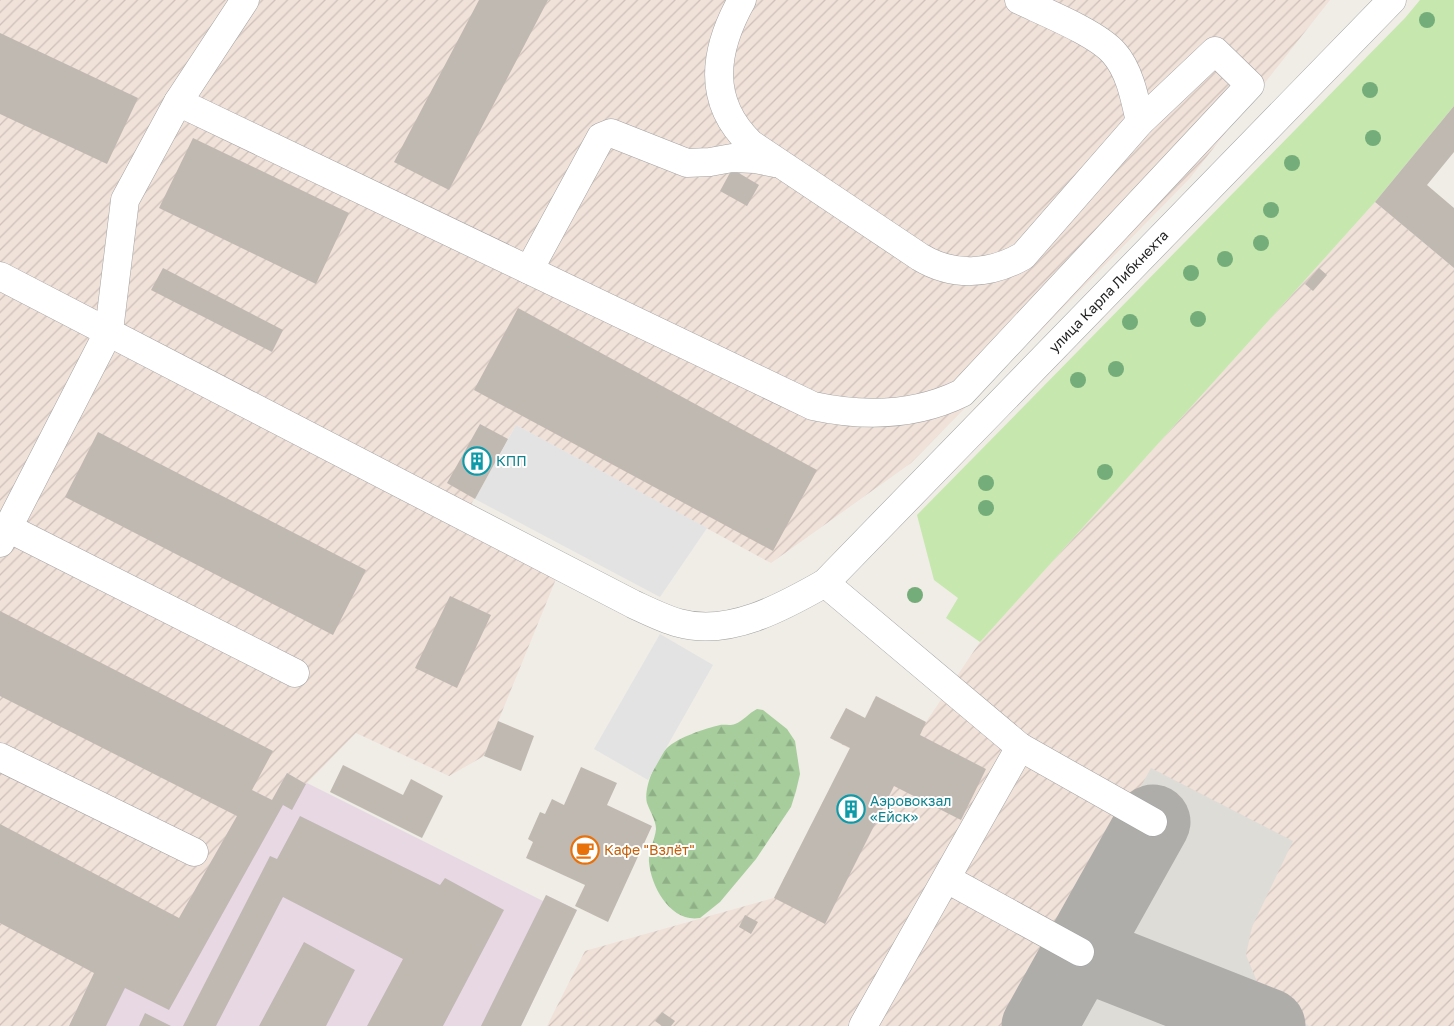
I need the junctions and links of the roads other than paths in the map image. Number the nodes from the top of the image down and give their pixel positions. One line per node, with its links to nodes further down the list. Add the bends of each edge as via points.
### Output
1 (245, 0): 5 (street)
2 (742, 0): 7 (street, via 721,48 719,84 723,100 735,129 751,144)
3 (1019, 0): 6 (street, via 1099,40 1114,52 1125,69)
4 (1392, 0): 12 (street, улица Карла Либкнехта)
5 (178, 102): 8 (street); 10 (street, via 125,200)
6 (1140, 122): 7 (street, via 1023,256 988,271 934,266); 8 (street, via 1215,51 1250,85 962,393 940,404 881,413 846,413 813,406)
7 (784, 165): 8 (street, via 748,158 687,163 611,133 600,137)
8 (529, 270)
9 (0, 276): 10 (street, улица Карла Либкнехта)
10 (109, 331): 11 (street); 12 (street, улица Карла Либкнехта, via 633,604 685,624 717,626 765,613)
11 (4, 536): 13 (street)
12 (825, 583): 14 (street)
13 (295, 673)
14 (1020, 747): 16 (street); 18 (street)
15 (0, 756): 17 (street)
16 (1153, 822)
17 (194, 852)
18 (946, 879): 19 (street); 20 (street)
19 (1080, 952)
20 (864, 1026)

